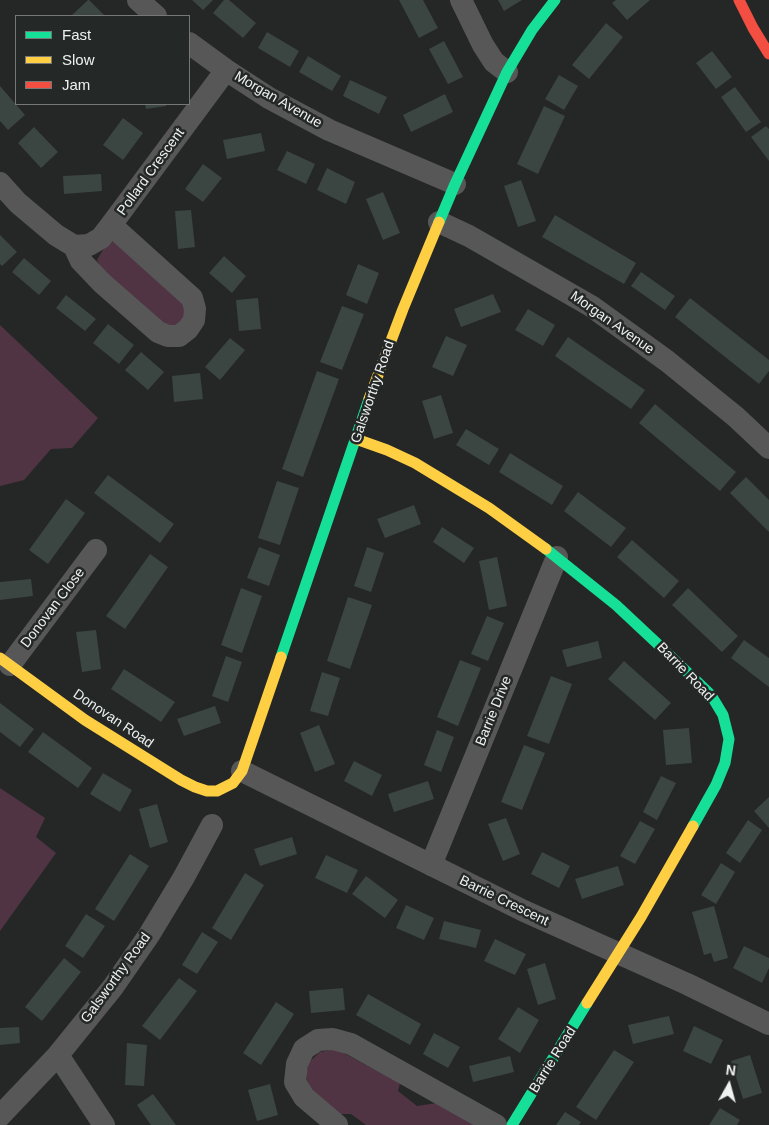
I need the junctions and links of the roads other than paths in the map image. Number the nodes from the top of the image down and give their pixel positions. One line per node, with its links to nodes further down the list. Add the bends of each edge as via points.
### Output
1 (138, 0): 5 (street)
2 (461, 0): 9 (street, via 483,45 494,62)
3 (555, 0): 9 (street, Galsworthy Road)
4 (739, 0): 7 (street)
5 (155, 15)
6 (190, 44): 8 (street, Morgan Avenue)
7 (769, 54)
8 (226, 70): 11 (street, Morgan Avenue, via 269,98 329,130); 13 (street, Pollard Crescent)
9 (507, 72): 11 (street, Galsworthy Road)
10 (0, 183): 14 (street, Pollard Crescent, via 56,236)
11 (454, 184): 12 (street, Galsworthy Road)
12 (439, 222): 15 (street, Galsworthy Road, via 402,309); 16 (street, Morgan Avenue, via 592,306 736,416)
13 (111, 225): 14 (street, Pollard Crescent, via 89,245); 14 (street, Pollard Crescent, via 192,298 194,320 179,336 158,332 102,283 81,261)
14 (74, 246)
15 (356, 439): 18 (street, Barrie Road, via 415,463 489,508); 20 (street, Galsworthy Road)
16 (769, 448)
17 (96, 550): 19 (street, Donovan Close)
18 (557, 557): 23 (street, Barrie Drive); 24 (street, Barrie Road, via 616,605 711,695 724,715 729,739 725,763 716,785)
19 (5, 661): 21 (street, Donovan Road, via 85,720 151,762 195,787)
20 (242, 771): 21 (street, Galsworthy Road, via 233,783); 23 (street, Barrie Crescent)
21 (217, 791)
22 (212, 825): 26 (street, Galsworthy Road, via 148,935 113,987)
23 (431, 865): 24 (street, Barrie Crescent, via 524,912)
24 (619, 954): 25 (street, Barrie Crescent); 31 (street, Barrie Road)
25 (769, 1024)
26 (58, 1055): 27 (street, Galsworthy Road); 28 (street)
27 (2, 1111)
28 (104, 1125)
29 (337, 1125): 30 (street, via 304,1098 295,1082 297,1064 304,1049 318,1040 333,1039 351,1044)
30 (496, 1125)
31 (512, 1125)

